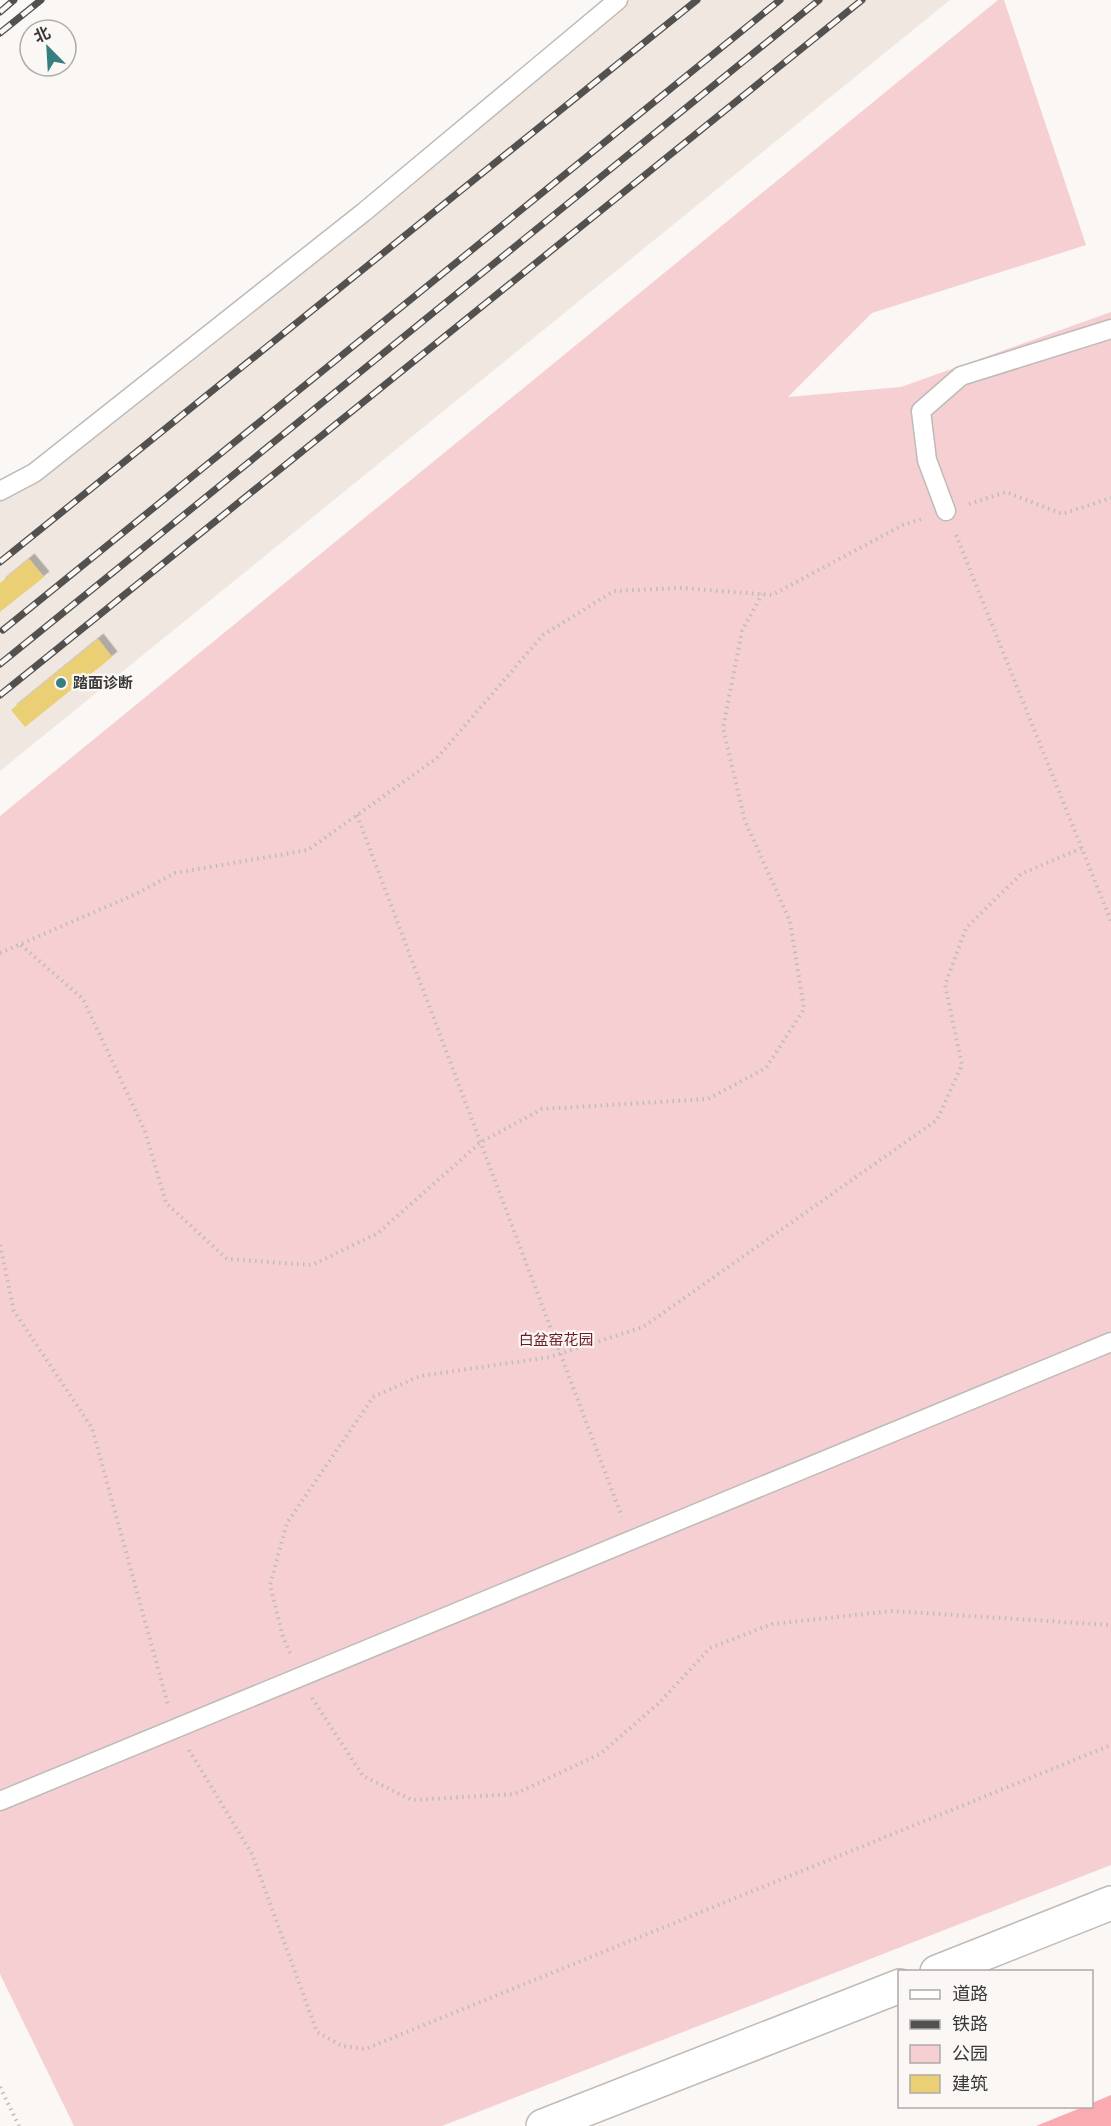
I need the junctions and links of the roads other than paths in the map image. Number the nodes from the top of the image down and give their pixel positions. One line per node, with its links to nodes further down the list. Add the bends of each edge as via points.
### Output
1 (618, 0): 3 (lane, via 364,212 34,473)
2 (1111, 329): 4 (lane, via 961,376 921,411 927,460)
3 (0, 491)
4 (946, 511)
5 (1111, 1342): 6 (lane)
6 (0, 1801)
7 (1111, 1904): 8 (street)
8 (940, 1970)
9 (898, 1987): 10 (street)
10 (543, 2126)

